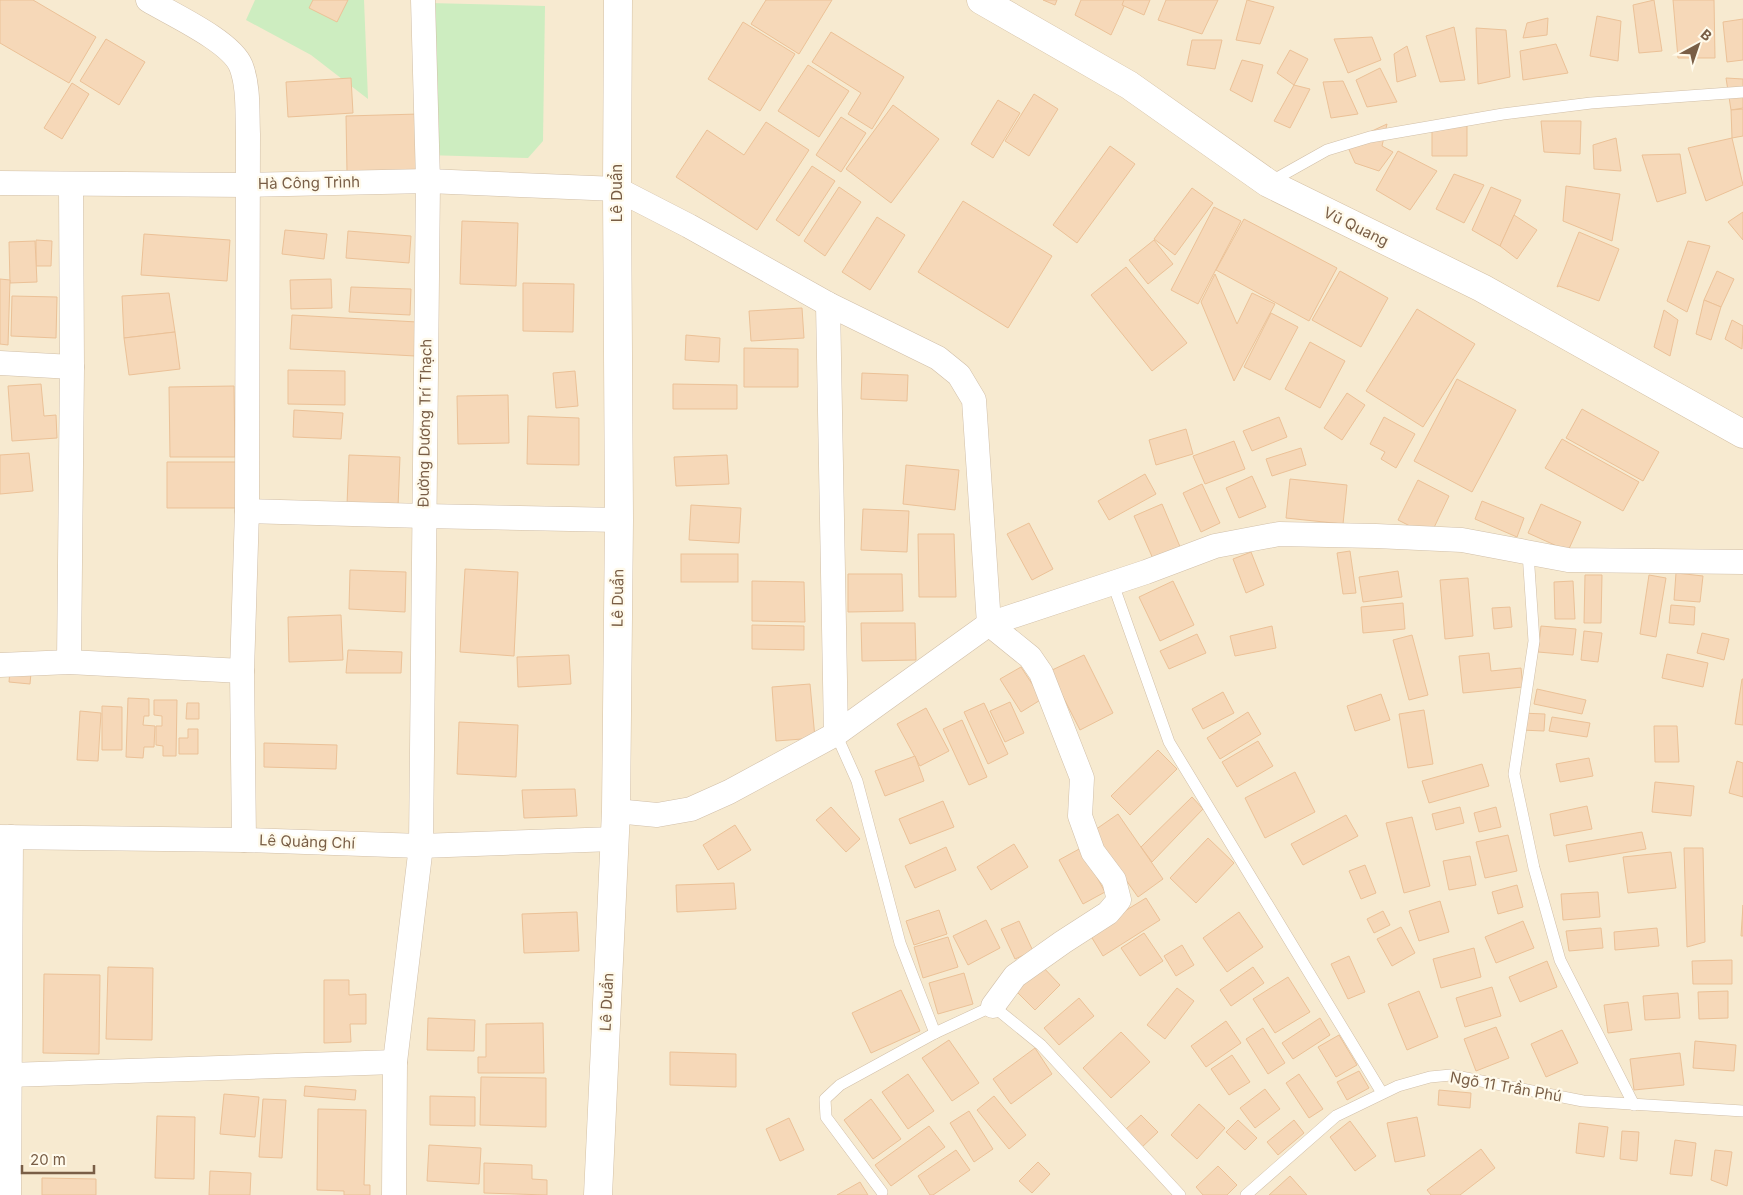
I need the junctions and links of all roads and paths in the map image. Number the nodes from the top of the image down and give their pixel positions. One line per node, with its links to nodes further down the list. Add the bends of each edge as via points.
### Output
1 (148, 0): 10 (street, via 216,40 232,52 240,64 246,86)
2 (423, 0): 6 (street, Đường Dương Trí Thạch)
3 (618, 0): 11 (main road, Lê Duẩn)
4 (981, 0): 8 (main road, Vũ Quang, via 1129,85)
5 (1743, 92): 8 (lane, via 1581,104 1370,137 1327,150)
6 (428, 181): 10 (street, Hà Công Trình); 11 (street, Hà Công Trình); 17 (street, Đường Dương Trí Thạch)
7 (0, 183): 9 (street, Hà Công Trình)
8 (1268, 183): 15 (main road, Vũ Quang, via 1482,288)
9 (71, 184): 10 (street, Hà Công Trình); 14 (street)
10 (248, 185): 16 (street)
11 (617, 189): 12 (street); 18 (main road, Lê Duẩn)
12 (828, 304): 22 (street, via 938,358 959,375 974,400); 26 (street)
13 (0, 363): 14 (street)
14 (72, 367): 23 (street)
15 (1743, 434)
16 (247, 511): 17 (street); 25 (street)
17 (424, 516): 18 (street); 31 (street, Đường Dương Trí Thạch)
18 (619, 520): 27 (main road, Lê Duẩn)
19 (1528, 553): 20 (street, via 1568,560); 21 (street, via 1462,540 1278,534 1215,546); 37 (lane, via 1534,642 1514,774 1534,868 1560,960)
20 (1743, 562)
21 (1113, 584): 22 (street); 36 (lane, via 1169,742)
22 (989, 624): 26 (street); 32 (street, via 1030,657 1041,673 1082,778 1080,816 1093,852 1114,880 1119,900 1108,913 1015,976)
23 (69, 662): 24 (street); 25 (street)
24 (0, 665)
25 (242, 671): 30 (street)
26 (836, 734): 27 (street, via 691,809 657,815); 33 (lane, via 857,781 900,944)
27 (616, 811): 29 (main road, Lê Duẩn)
28 (6, 837): 30 (street, Lê Quảng Chí); 35 (street)
29 (614, 839): 31 (street, Lê Quảng Chí); 42 (main road, Lê Duẩn)
30 (244, 840): 31 (street, Lê Quảng Chí)
31 (421, 846): 34 (street, Đường Dương Trí Thạch)
32 (993, 1006): 33 (lane); 43 (lane, via 1042,1045)
33 (935, 1033): 39 (lane, via 840,1085 825,1099 826,1117)
34 (395, 1062): 35 (street); 41 (street, Đường Dương Trí Thạch)
35 (9, 1075): 40 (street)
36 (1382, 1093): 37 (lane, Ngõ 11 Trần Phú, via 1430,1077 1450,1075 1583,1101); 44 (lane, Ngõ 11 Trần Phú, via 1336,1116)
37 (1634, 1104): 38 (lane, Ngõ 11 Trần Phú)
38 (1743, 1111)
39 (882, 1192)
40 (9, 1195)
41 (394, 1195)
42 (598, 1195)
43 (1180, 1195)
44 (1246, 1195)

